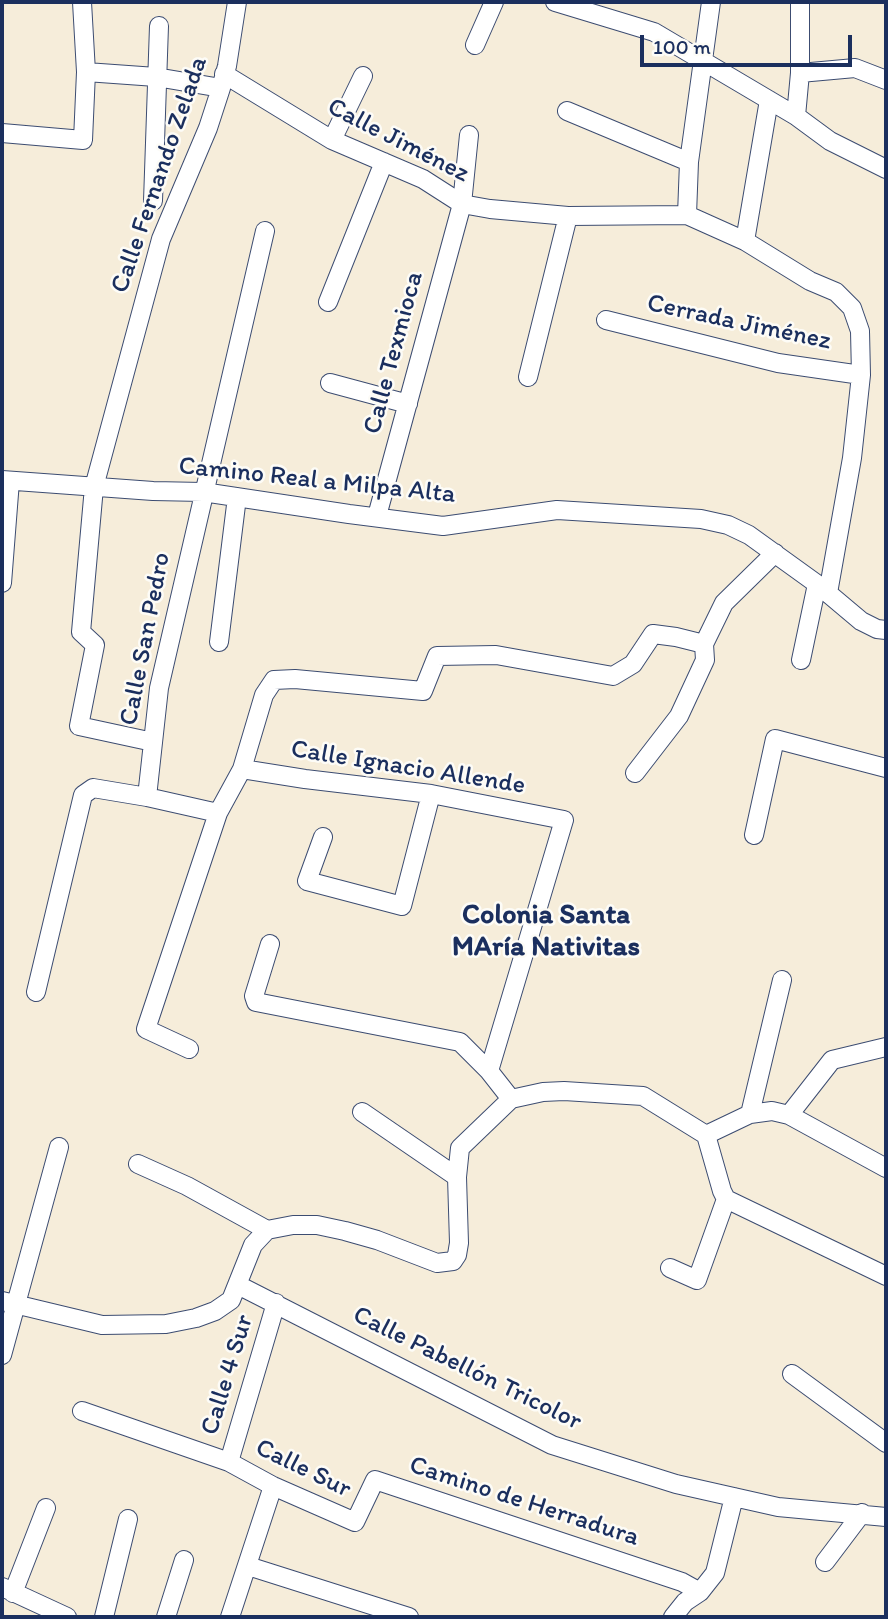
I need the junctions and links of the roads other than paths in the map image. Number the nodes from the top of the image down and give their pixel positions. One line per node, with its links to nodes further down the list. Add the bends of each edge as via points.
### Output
1 (82, 2): 10 (street)
2 (237, 2): 15 (street, Calle Fernando Zelada)
3 (494, 2): 8 (street)
4 (555, 2): 9 (street, via 654,32)
5 (711, 2): 9 (street)
6 (800, 2): 11 (street)
7 (159, 26): 13 (street)
8 (475, 45)
9 (702, 59): 16 (street); 23 (street)
10 (86, 72): 13 (street, Calle Jiménez); 19 (street, via 83,140)
11 (800, 73): 14 (street, via 855,68); 18 (street)
12 (363, 76): 21 (street)
13 (156, 77): 15 (street, Calle Jiménez); 25 (street)
14 (886, 80)
15 (223, 81): 21 (street, Calle Jiménez); 38 (street, Calle Fernando Zelada, via 161,239)
16 (769, 100): 18 (street); 30 (street)
17 (567, 111): 23 (street)
18 (796, 116): 24 (street, via 830,141)
19 (2, 133)
20 (469, 135): 26 (street, Calle Texmioca)
21 (332, 139): 22 (street, Calle Jiménez)
22 (384, 162): 26 (street, Calle Jiménez, via 423,179); 31 (street)
23 (689, 162): 27 (street)
24 (886, 169)
25 (153, 201)
26 (462, 204): 28 (street, Calle Jiménez); 36 (street, Calle Texmioca)
27 (687, 215): 28 (street, Calle Jiménez); 30 (street)
28 (568, 216): 34 (street)
29 (265, 231): 39 (street, Calle San Pedro)
30 (745, 241): 33 (street, via 836,292 852,308 860,331)
31 (328, 302)
32 (606, 320): 33 (street, Cerrada Jiménez, via 778,363)
33 (861, 375): 44 (street, via 852,458)
34 (528, 377)
35 (330, 383): 36 (street)
36 (408, 404): 41 (street, Calle Texmioca)
37 (6, 480): 38 (street, Camino Real a Milpa Alta); 43 (street)
38 (94, 486): 39 (street, Camino Real a Milpa Alta); 49 (street, Calle Fernando Zelada, via 82,632 95,645 79,726)
39 (203, 492): 40 (street, Camino Real a Milpa Alta); 49 (street, Calle San Pedro, via 159,688)
40 (237, 497): 41 (street, Camino Real a Milpa Alta); 46 (street)
41 (377, 516): 42 (street, Camino Real a Milpa Alta, via 443,526 558,510 701,519 728,525)
42 (775, 553): 44 (street, Camino Real a Milpa Alta); 47 (street, via 724,603)
43 (2, 583)
44 (823, 588): 45 (street, Camino Real a Milpa Alta, via 861,621); 48 (street)
45 (886, 630)
46 (219, 642)
47 (704, 644): 51 (street, via 653,634 633,664 613,676 496,655 437,656 423,691 274,680 264,695); 52 (street, via 705,660 679,716)
48 (801, 660)
49 (153, 743): 54 (street, Calle San Pedro)
50 (886, 768): 56 (street, via 775,739)
51 (243, 769): 53 (street, Calle Ignacio Allende); 55 (street)
52 (635, 773)
53 (431, 794): 57 (street, via 402,906 307,881); 63 (street, Calle Ignacio Allende, via 565,820)
54 (147, 797): 55 (street); 60 (street, via 93,788 83,795)
55 (218, 813): 62 (street, via 146,1029)
56 (754, 835)
57 (323, 837)
58 (270, 944): 63 (street, via 256,1002 460,1042)
59 (782, 980): 66 (street)
60 (36, 992)
61 (886, 1047): 67 (street, via 832,1060)
62 (189, 1049)
63 (489, 1071): 64 (street)
64 (512, 1099): 68 (street, via 564,1091 643,1096); 72 (street, via 460,1148)
65 (362, 1112): 72 (street)
66 (750, 1114): 67 (street, via 772,1111); 68 (street)
67 (789, 1115): 71 (street)
68 (706, 1135): 73 (street)
69 (59, 1147): 78 (street)
70 (138, 1164): 74 (street)
71 (886, 1168)
72 (457, 1177): 74 (street, via 457,1255 447,1263 317,1225)
73 (726, 1199): 75 (street, via 697,1280); 76 (street)
74 (267, 1230): 77 (street, via 253,1245)
75 (670, 1268)
76 (884, 1270)
77 (238, 1285): 78 (street, via 231,1300 215,1311 166,1324 102,1325); 79 (street, Calle Pabellón Tricolor)
78 (8, 1303): 80 (street)
79 (276, 1304): 84 (street, Calle 4 Sur); 86 (street, Calle Pabellón Tricolor, via 552,1445)
80 (2, 1355)
81 (792, 1374): 83 (street)
82 (82, 1411): 84 (street, Calle Sur)
83 (886, 1443)
84 (229, 1462): 85 (street, Calle Sur)
85 (273, 1486): 91 (street, Calle Sur); 94 (street)
86 (734, 1497): 88 (street, Calle Pabellón Tricolor, via 778,1507); 96 (street, via 715,1573)
87 (46, 1508): 95 (street)
88 (862, 1513): 89 (street, Calle Pabellón Tricolor); 93 (street)
89 (886, 1517)
90 (128, 1519): 98 (street)
91 (355, 1522): 96 (street, Camino de Herradura, via 374,1480)
92 (184, 1560): 99 (street)
93 (825, 1562)
94 (248, 1566): 100 (street); 101 (street)
95 (8, 1590): 97 (street)
96 (700, 1592): 102 (street)
97 (67, 1617)
98 (104, 1617)
99 (166, 1617)
100 (230, 1617)
101 (409, 1617)
102 (673, 1617)

